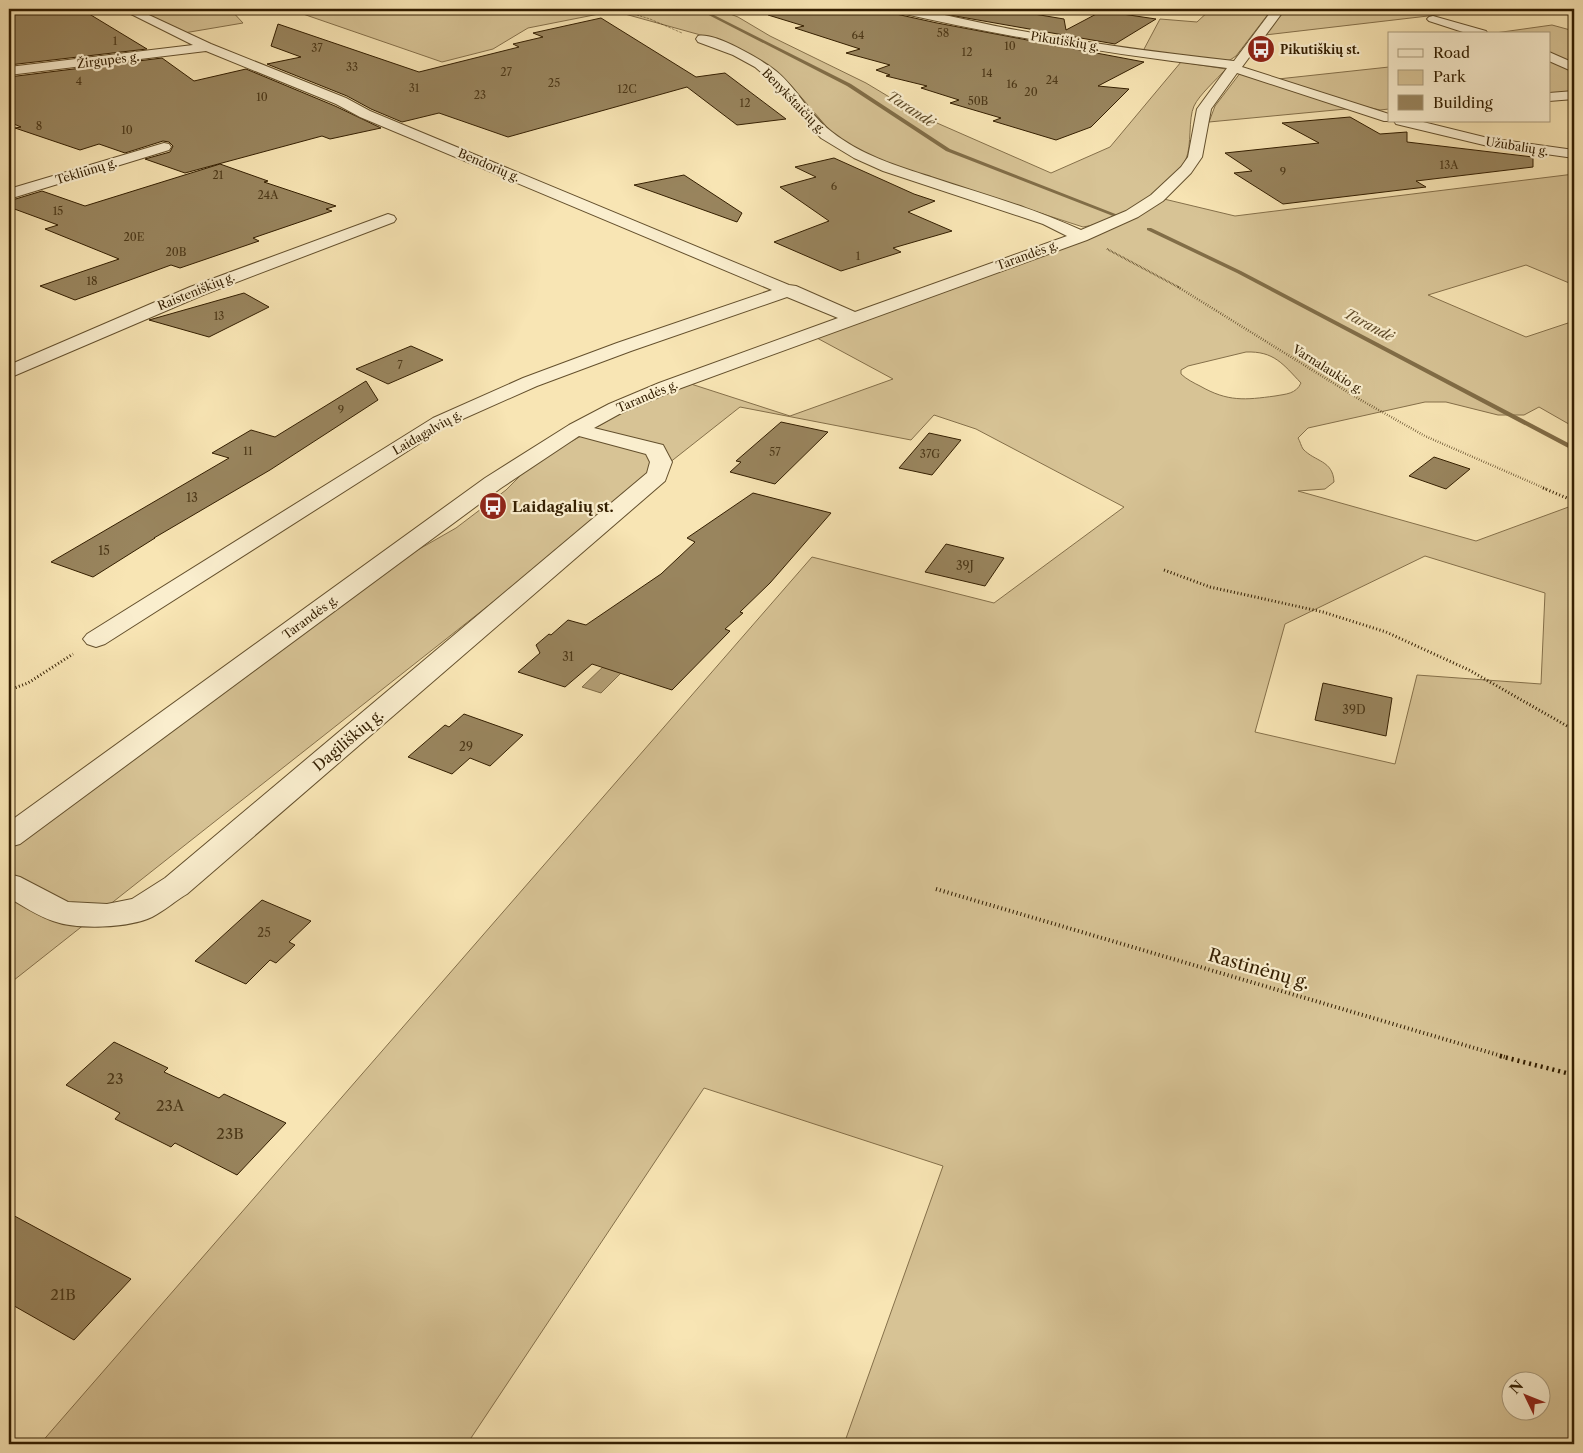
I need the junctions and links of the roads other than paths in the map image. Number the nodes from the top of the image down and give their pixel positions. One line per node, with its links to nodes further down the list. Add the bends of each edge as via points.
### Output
1 (127, 9): 7 (street, Bendorių g.)
2 (896, 9): 9 (street, Pikutiškių g., via 1014,33)
3 (1279, 9): 9 (street, Tarandės g.)
4 (1433, 19): 5 (street)
5 (1475, 32)
6 (702, 39): 20 (street, Benykštaičių g., via 759,64 775,77 826,135 859,155 888,168 1048,221)
7 (207, 47): 11 (street, Žirgupės g.); 21 (street, Bendorių g., via 341,100 366,114)
8 (1550, 56): 10 (street)
9 (1235, 67): 14 (street); 20 (street, Tarandės g., via 1204,109 1195,157 1186,170 1157,198 1140,209)
10 (1574, 68)
11 (9, 72)
12 (1574, 94): 13 (street)
13 (1550, 97)
14 (1386, 114)
15 (1405, 122): 17 (street, Užubalių g., via 1507,146)
16 (164, 147): 18 (street, Tekliūnų g.)
17 (1574, 154)
18 (9, 194)
19 (388, 219): 23 (street, Raisteniškių g., via 201,288)
20 (1081, 236): 22 (street, Tarandės g.)
21 (790, 290): 22 (street, Bendorių g.); 25 (street, Laidagalvių g., via 538,379 440,422)
22 (853, 318): 24 (street, Tarandės g., via 666,387 616,408)
23 (9, 372)
24 (576, 430): 26 (street, Tarandės g., via 493,483); 27 (street, Dagiliškių g., via 655,450 661,462 657,476 184,880 140,910 107,915 63,912)
25 (96, 639)
26 (9, 837)
27 (9, 885)

